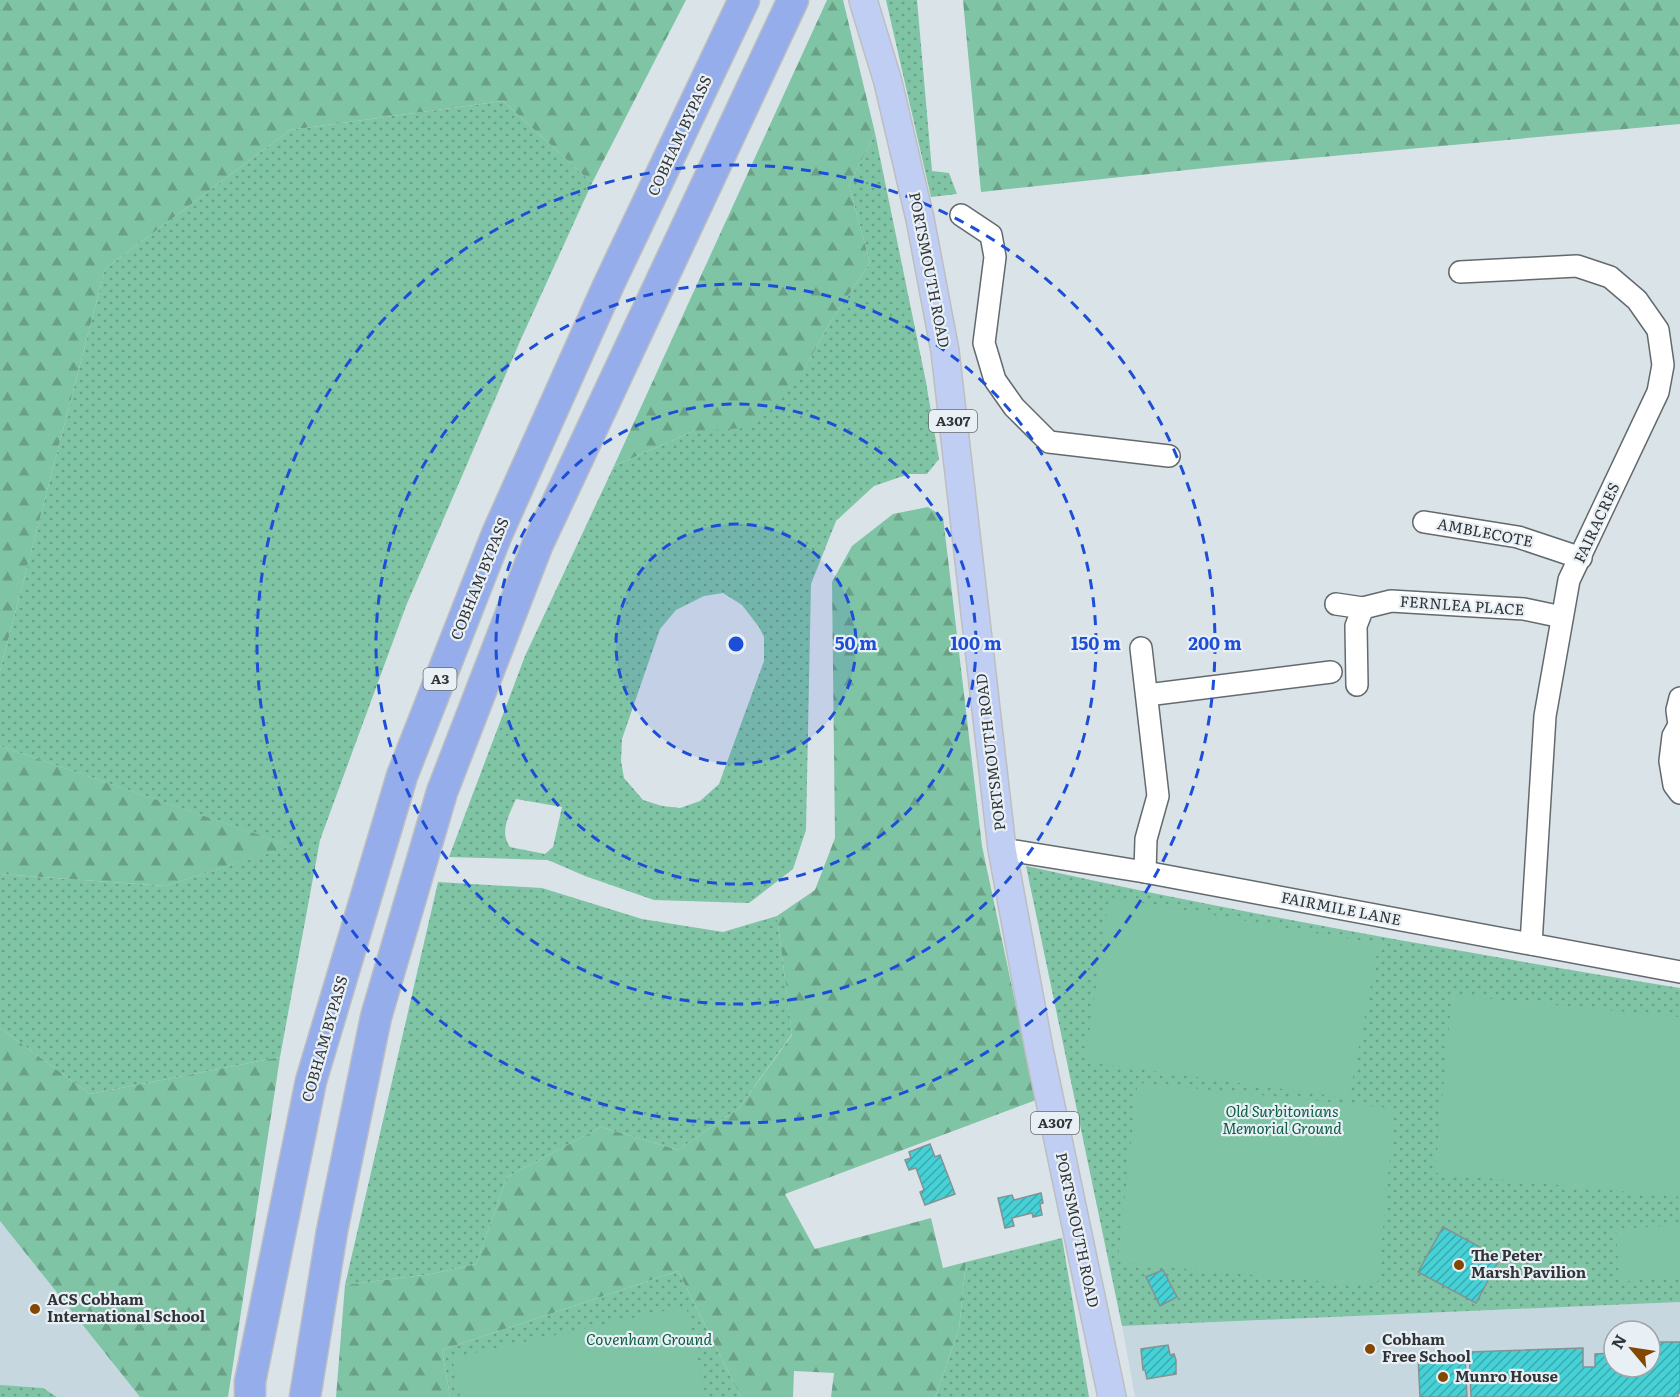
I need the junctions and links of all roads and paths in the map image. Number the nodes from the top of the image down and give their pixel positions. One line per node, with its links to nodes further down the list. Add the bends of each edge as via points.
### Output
1 (744, 0): 23 (highway, COBHAM BYPASS / A3, via 497,534 402,776 311,1082)
2 (793, 0): 24 (highway, via 537,546 442,792 376,1017 332,1231)
3 (863, 0): 19 (main road, PORTSMOUTH ROAD / A307, via 888,82 945,351)
4 (961, 215): 6 (street, via 991,236 995,257 984,343 995,380 1014,407 1049,442)
5 (1460, 272): 8 (street, FAIRACRES, via 1577,266 1610,277 1637,300 1658,330 1663,365 1658,392)
6 (1169, 456)
7 (1424, 522): 8 (street, AMBLECOTE, via 1518,537)
8 (1581, 558): 11 (street, FAIRACRES, via 1569,580)
9 (1336, 604): 10 (street, FERNLEA PLACE)
10 (1363, 608): 11 (street, FERNLEA PLACE, via 1391,601 1524,609); 14 (street, via 1356,626)
11 (1562, 617): 21 (street, FAIRACRES, via 1545,716)
12 (1141, 648): 15 (street)
13 (1331, 672): 15 (street)
14 (1357, 685)
15 (1147, 695): 20 (street, via 1158,796 1146,838)
16 (1680, 698): 17 (street)
17 (1680, 725): 18 (street, via 1673,736 1670,761 1674,785)
18 (1680, 793)
19 (1002, 849): 20 (street, FAIRMILE LANE); 25 (main road, PORTSMOUTH ROAD / A307, via 1039,1050)
20 (1145, 872): 21 (street, FAIRMILE LANE)
21 (1531, 944): 22 (street, FAIRMILE LANE)
22 (1680, 972)
23 (250, 1397)
24 (305, 1397)
25 (1112, 1397)

